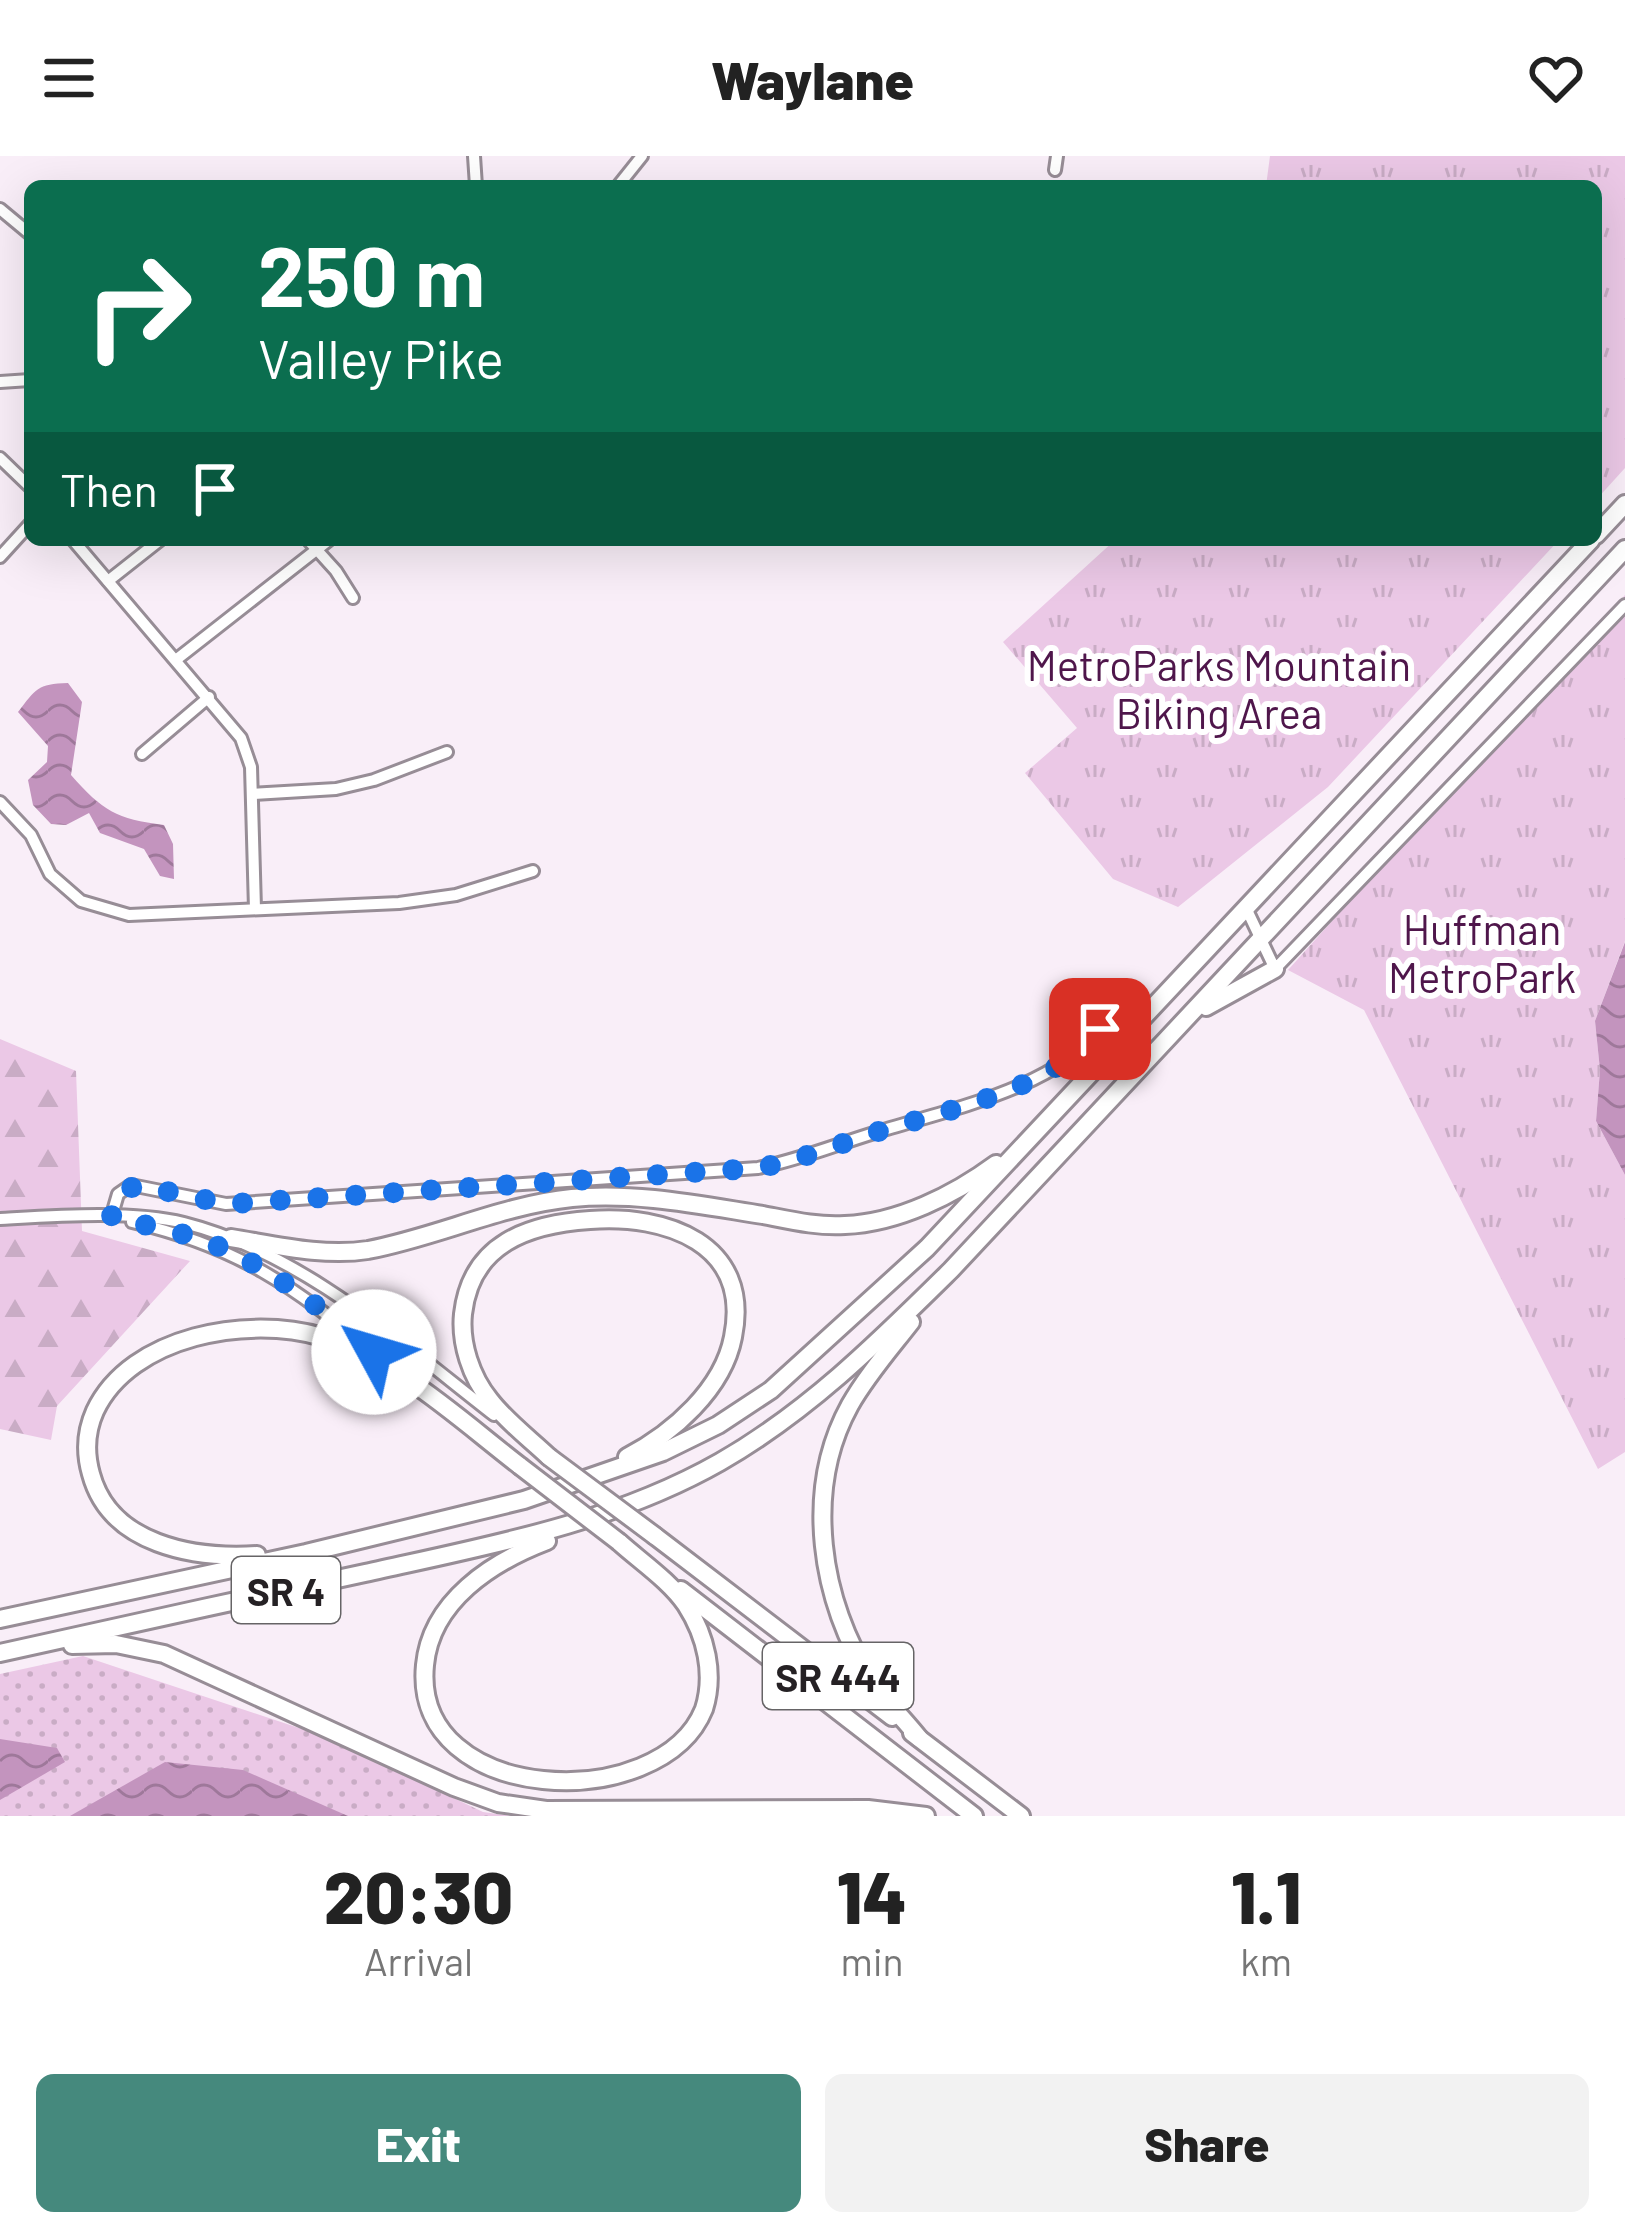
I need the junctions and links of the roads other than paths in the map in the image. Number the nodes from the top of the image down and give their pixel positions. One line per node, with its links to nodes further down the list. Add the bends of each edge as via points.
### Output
1 (642, 156): 4 (street)
2 (1057, 156): 3 (street)
3 (1055, 170)
4 (623, 180)
5 (0, 208): 6 (street)
6 (24, 229)
7 (0, 458): 8 (street)
8 (24, 481)
9 (1625, 504): 10 (highway, SR 4)
10 (1602, 528)
11 (24, 531): 19 (street)
12 (78, 546): 20 (street)
13 (152, 546): 20 (street)
14 (313, 546): 18 (street)
15 (322, 546): 18 (street)
16 (1585, 546): 30 (highway, SR 4)
17 (1625, 549): 32 (highway, SR 4)
18 (317, 550): 21 (street); 23 (street)
19 (0, 557)
20 (108, 581): 23 (street)
21 (352, 598)
22 (1625, 605): 33 (street)
23 (176, 659): 24 (street)
24 (209, 697): 26 (street); 27 (street, via 242,738)
25 (447, 752): 27 (street, via 374,781)
26 (142, 754)
27 (252, 794): 31 (street)
28 (0, 802): 31 (street, via 31,835 50,874 81,901 129,915)
29 (533, 871): 31 (street, via 399,903)
30 (1246, 908): 32 (street); 36 (highway, SR 4)
31 (255, 910)
32 (1261, 938): 33 (street); 34 (highway, SR 4)
33 (1275, 969): 34 (highway)
34 (1184, 1019): 40 (highway, SR 4)
35 (1100, 1029): 37 (street, via 1070,1057 1018,1085 769,1166 226,1204 131,1185 118,1194)
36 (1021, 1146): 39 (highway, via 941,1197 845,1225 610,1196 511,1210 363,1251); 43 (highway, SR 4, via 927,1248 771,1390 663,1452)
37 (111, 1218): 38 (street); 39 (street, via 181,1222); 41 (street, via 200,1239 244,1259 302,1293)
38 (0, 1219)
39 (231, 1238): 42 (street, via 371,1320)
40 (951, 1270): 44 (highway, SR 4, via 842,1377 780,1424 681,1482); 49 (highway, via 848,1408 825,1489 829,1584 848,1636 872,1682)
41 (409, 1381): 45 (highway, SR 444, bridge); 46 (highway, via 324,1338 238,1329 161,1352 122,1378 95,1411 87,1445 92,1479 133,1532 192,1553)
42 (549, 1457): 43 (highway, via 490,1401 470,1363 462,1328 481,1265 521,1232 561,1222 628,1217 692,1236 716,1257 730,1287 736,1320 728,1360 694,1406 642,1449); 49 (highway, SR 444, bridge)
43 (562, 1488): 46 (highway, SR 4)
44 (602, 1515): 45 (highway, via 474,1580 441,1616 426,1648 431,1714 455,1749 490,1773 530,1788 615,1786 679,1755 698,1727 709,1682 702,1635 683,1600); 48 (highway, SR 4)
45 (619, 1542): 51 (highway, SR 444)
46 (306, 1553): 47 (highway, SR 4)
47 (0, 1618)
48 (0, 1654): 50 (highway, via 116,1644 164,1654 498,1803)
49 (920, 1738): 52 (highway, SR 444)
50 (926, 1816)
51 (974, 1816)
52 (1021, 1816)

